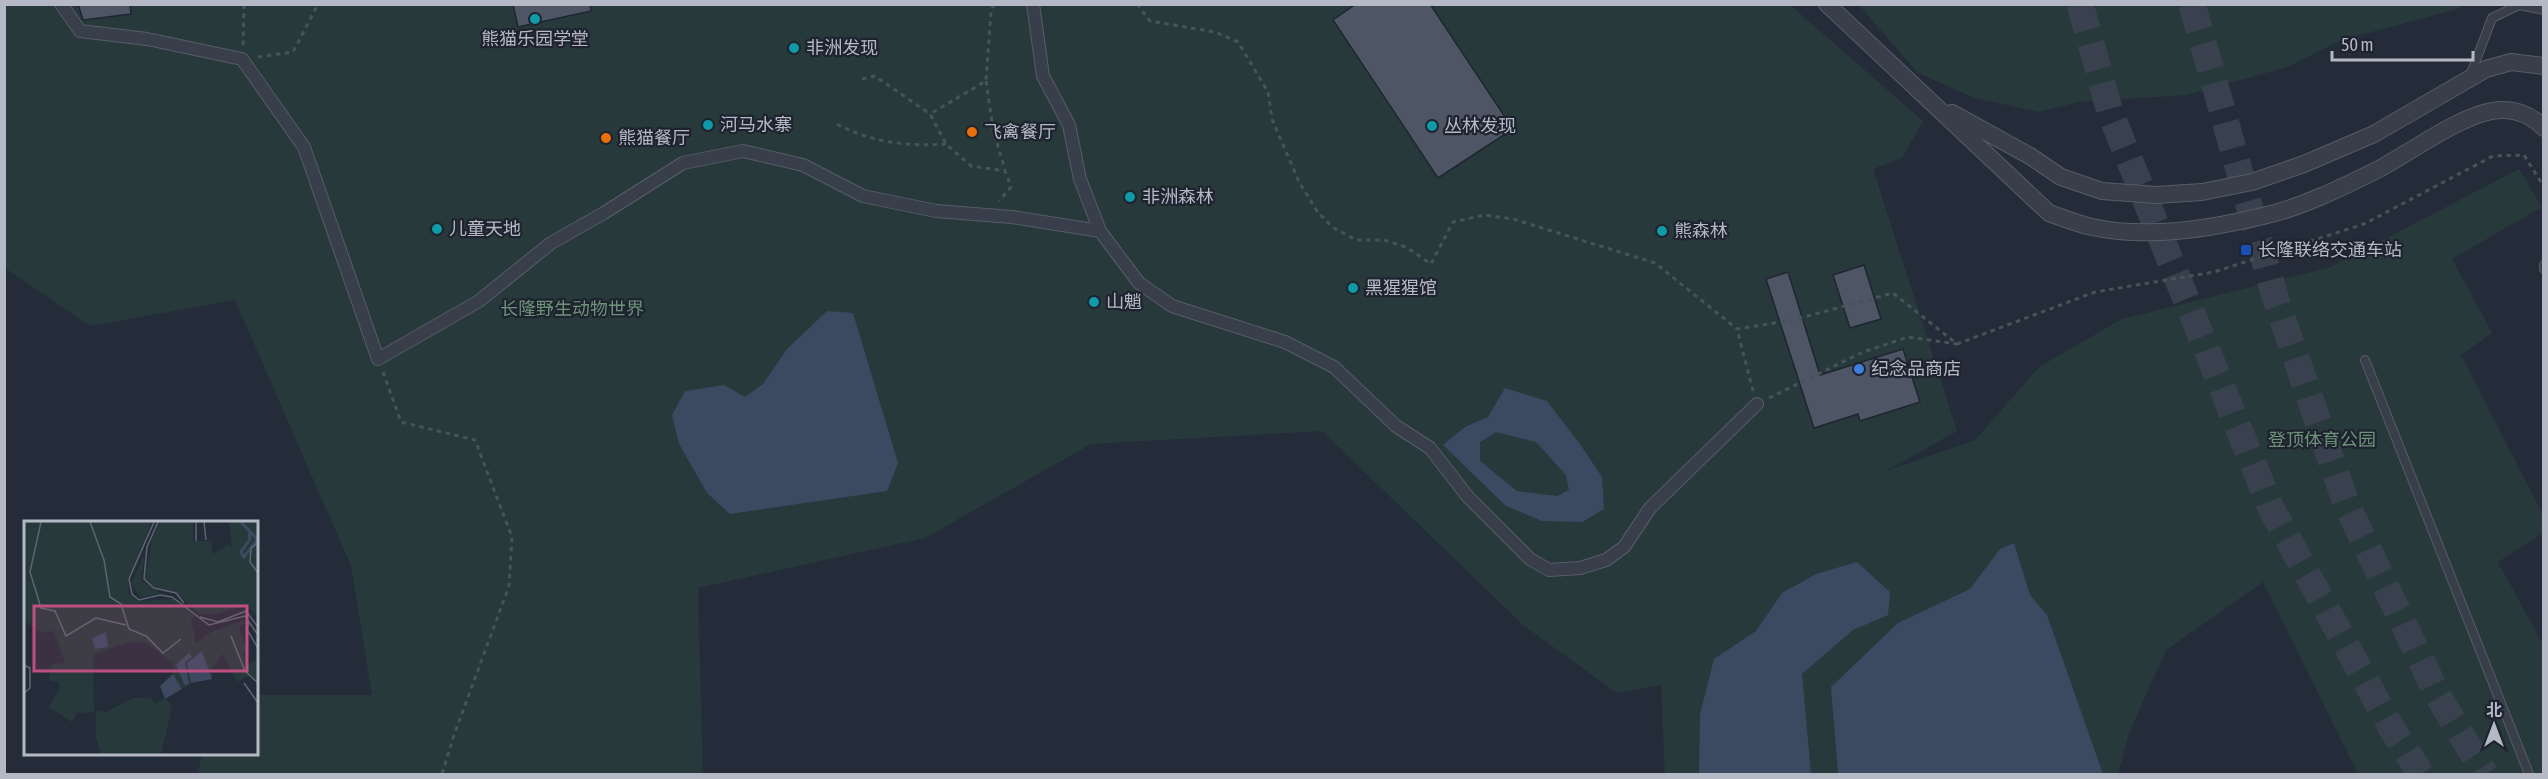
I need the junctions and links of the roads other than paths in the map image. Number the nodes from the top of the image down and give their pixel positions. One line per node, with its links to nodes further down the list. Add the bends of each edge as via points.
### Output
1 (61, 4): 9 (street, via 80,31 147,39 242,59 304,147 378,359 479,301 551,243 683,163 743,152 803,165 863,196 936,211)
2 (1033, 4): 9 (street, via 1043,76 1069,125 1080,178)
3 (1827, 4): 7 (street)
4 (2544, 10): 6 (lane, via 2519,5 2492,18)
5 (2544, 66): 6 (street, via 2511,62)
6 (2468, 79): 7 (street, via 2374,134 2304,164 2252,182 2202,192 2156,195 2102,191 2061,177)
7 (1933, 102): 8 (street, via 2049,213 2092,227 2144,233 2201,229 2266,216 2376,170 2473,116 2503,110 2533,117)
8 (2544, 128)
9 (1100, 231): 11 (street, via 1139,283 1172,306 1286,342 1334,367 1396,426 1430,448 1468,497 1530,559 1549,570 1580,568 1606,560 1624,548 1650,508)
10 (2365, 360): 12 (lane)
11 (1756, 404)
12 (2529, 774)

